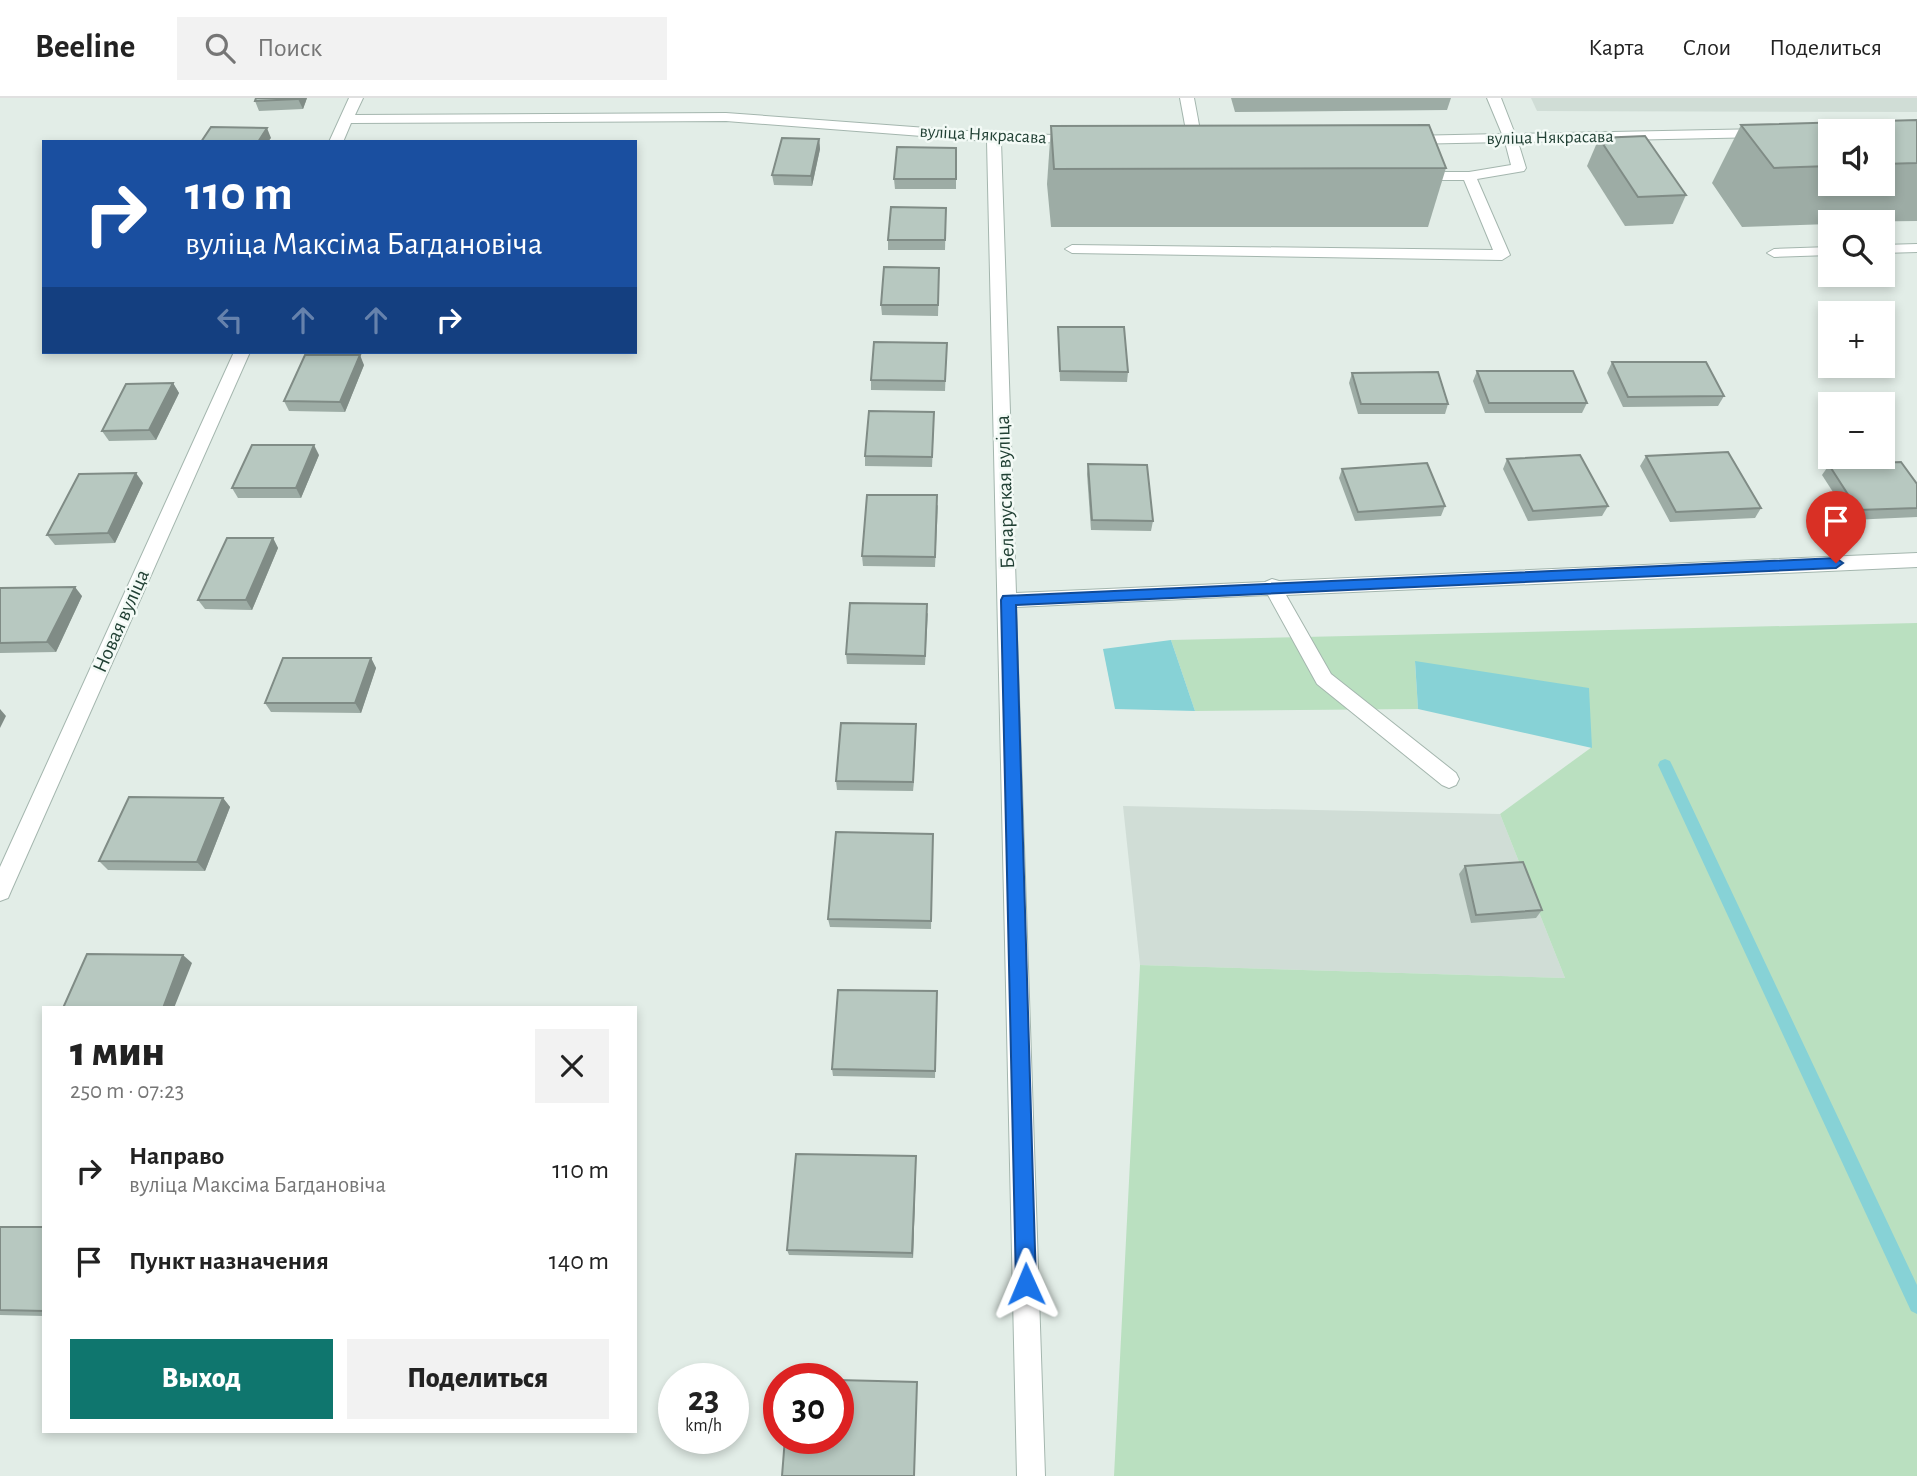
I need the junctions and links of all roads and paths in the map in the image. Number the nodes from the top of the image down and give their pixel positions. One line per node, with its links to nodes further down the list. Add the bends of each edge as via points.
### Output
1 (356, 98): 4 (street)
2 (1187, 98): 11 (street)
3 (1494, 98): 8 (street)
4 (346, 119): 6 (street, вуліца Някрасава, via 726,117); 9 (street)
5 (1775, 133): 8 (street, вуліца Някрасава)
6 (994, 137): 7 (street, вуліца Някрасава); 22 (street, Беларуская вуліца)
7 (1088, 139)
8 (1511, 139): 10 (street, вуліца Някрасава); 13 (street, via 1519,168)
9 (337, 140)
10 (1388, 140)
11 (1195, 141)
12 (1399, 176): 13 (street)
13 (1469, 176): 14 (street, via 1502,255)
14 (1072, 248)
15 (1917, 248): 16 (street)
16 (1895, 249)
17 (1818, 251): 18 (street)
18 (1774, 253)
19 (241, 354): 24 (street, Новая вуліца)
20 (1917, 560): 21 (street)
21 (1272, 586): 22 (street); 23 (street, via 1324,679)
22 (1009, 600): 25 (street, Беларуская вуліца)
23 (1449, 779)
24 (0, 891)
25 (1031, 1476)

